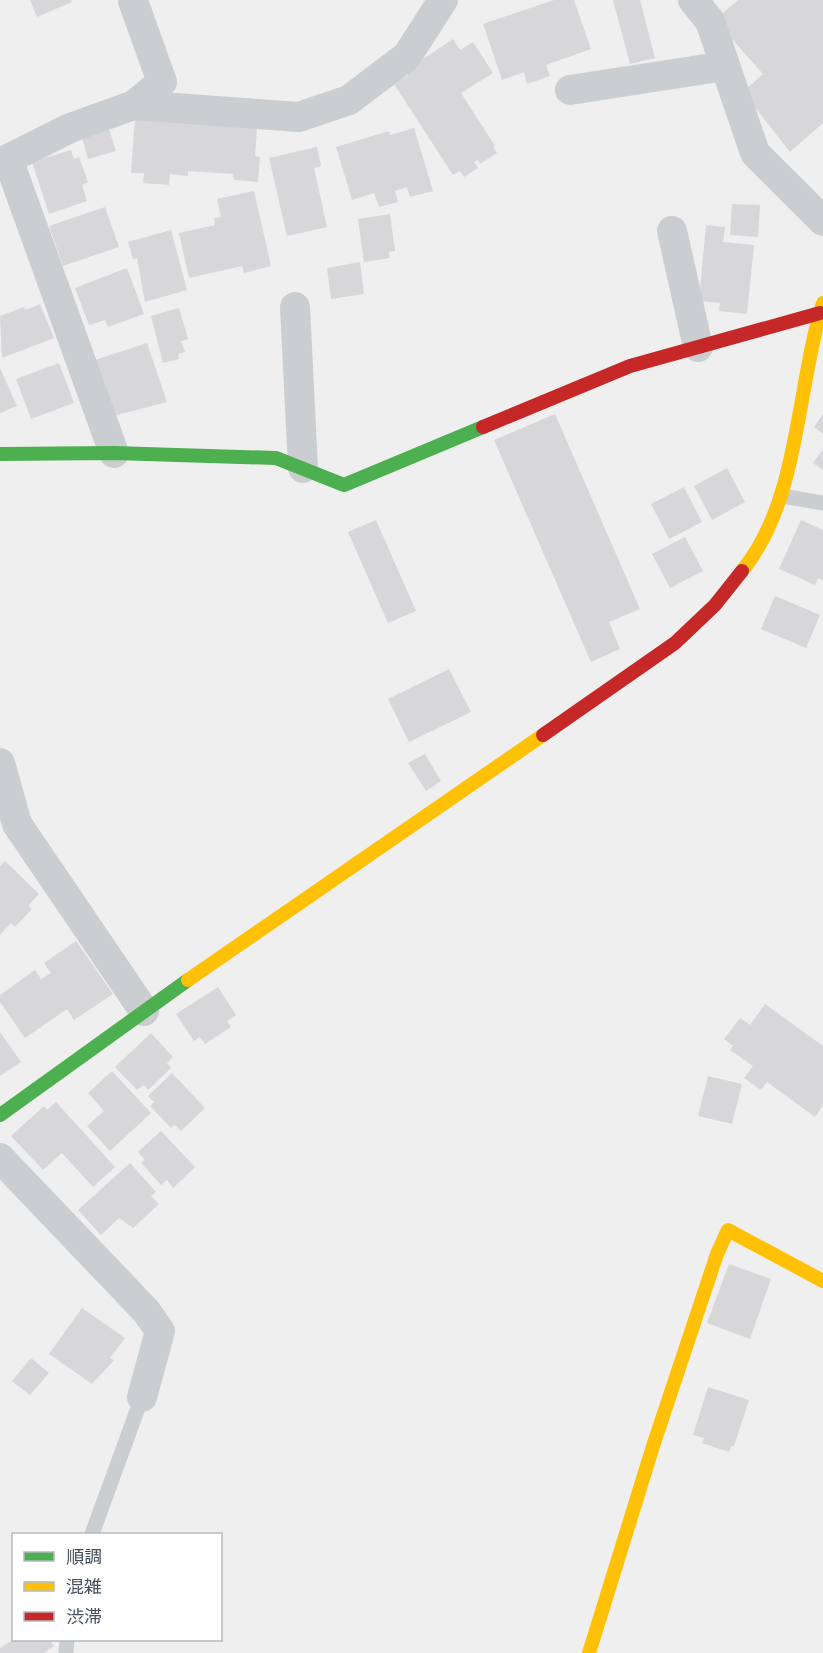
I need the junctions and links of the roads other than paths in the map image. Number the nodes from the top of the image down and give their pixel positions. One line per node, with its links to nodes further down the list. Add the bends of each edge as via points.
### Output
1 (443, 0): 6 (street, via 407,56 349,100 299,117)
2 (693, 0): 4 (street, via 711,21)
3 (133, 2): 6 (street, via 162,82)
4 (725, 66): 5 (street); 8 (street, via 755,153)
5 (570, 90)
6 (134, 105): 7 (street, via 70,128)
7 (4, 161): 13 (street)
8 (823, 221)
9 (672, 231): 12 (street)
10 (295, 307): 15 (street)
11 (821, 308): 12 (street); 16 (street)
12 (698, 347): 15 (street, via 630,366 344,485)
13 (114, 453): 14 (street); 15 (street, via 276,458)
14 (0, 454)
15 (303, 468)
16 (782, 496): 17 (lane); 19 (street, via 753,558 715,605 675,644)
17 (823, 503)
18 (0, 763): 19 (street, via 17,824)
19 (144, 1011): 20 (street)
20 (0, 1115)
21 (0, 1158): 23 (street, via 160,1330)
22 (823, 1281): 25 (street, via 728,1230 654,1443)
23 (142, 1397): 24 (lane)
24 (92, 1533)
25 (589, 1653)

